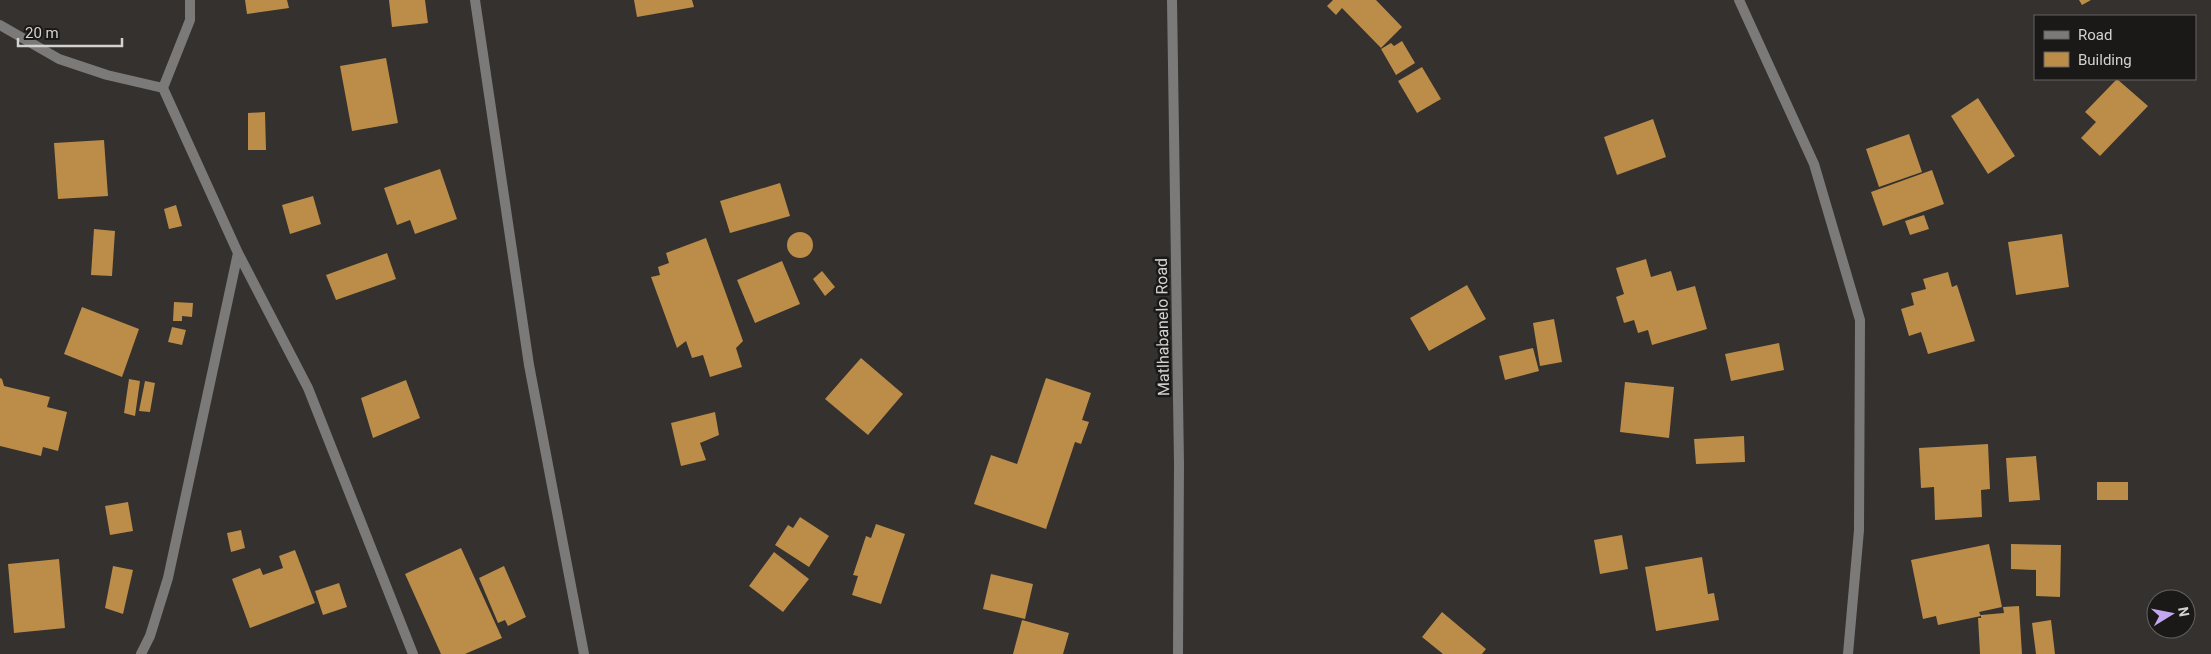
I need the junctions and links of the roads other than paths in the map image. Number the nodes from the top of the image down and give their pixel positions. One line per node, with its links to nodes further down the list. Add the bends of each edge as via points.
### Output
1 (190, 0): 6 (street, via 190,20)
2 (475, 0): 10 (street, via 530,365)
3 (1172, 0): 11 (street, Matlhabanelo Road, via 1179,464)
4 (1739, 0): 12 (street, via 1814,164 1860,320 1859,530)
5 (0, 25): 6 (street, via 59,59 107,75)
6 (163, 88): 7 (street)
7 (238, 253): 8 (street, via 168,578); 9 (street, via 308,388)
8 (141, 654)
9 (413, 654)
10 (584, 654)
11 (1178, 654)
12 (1848, 654)

